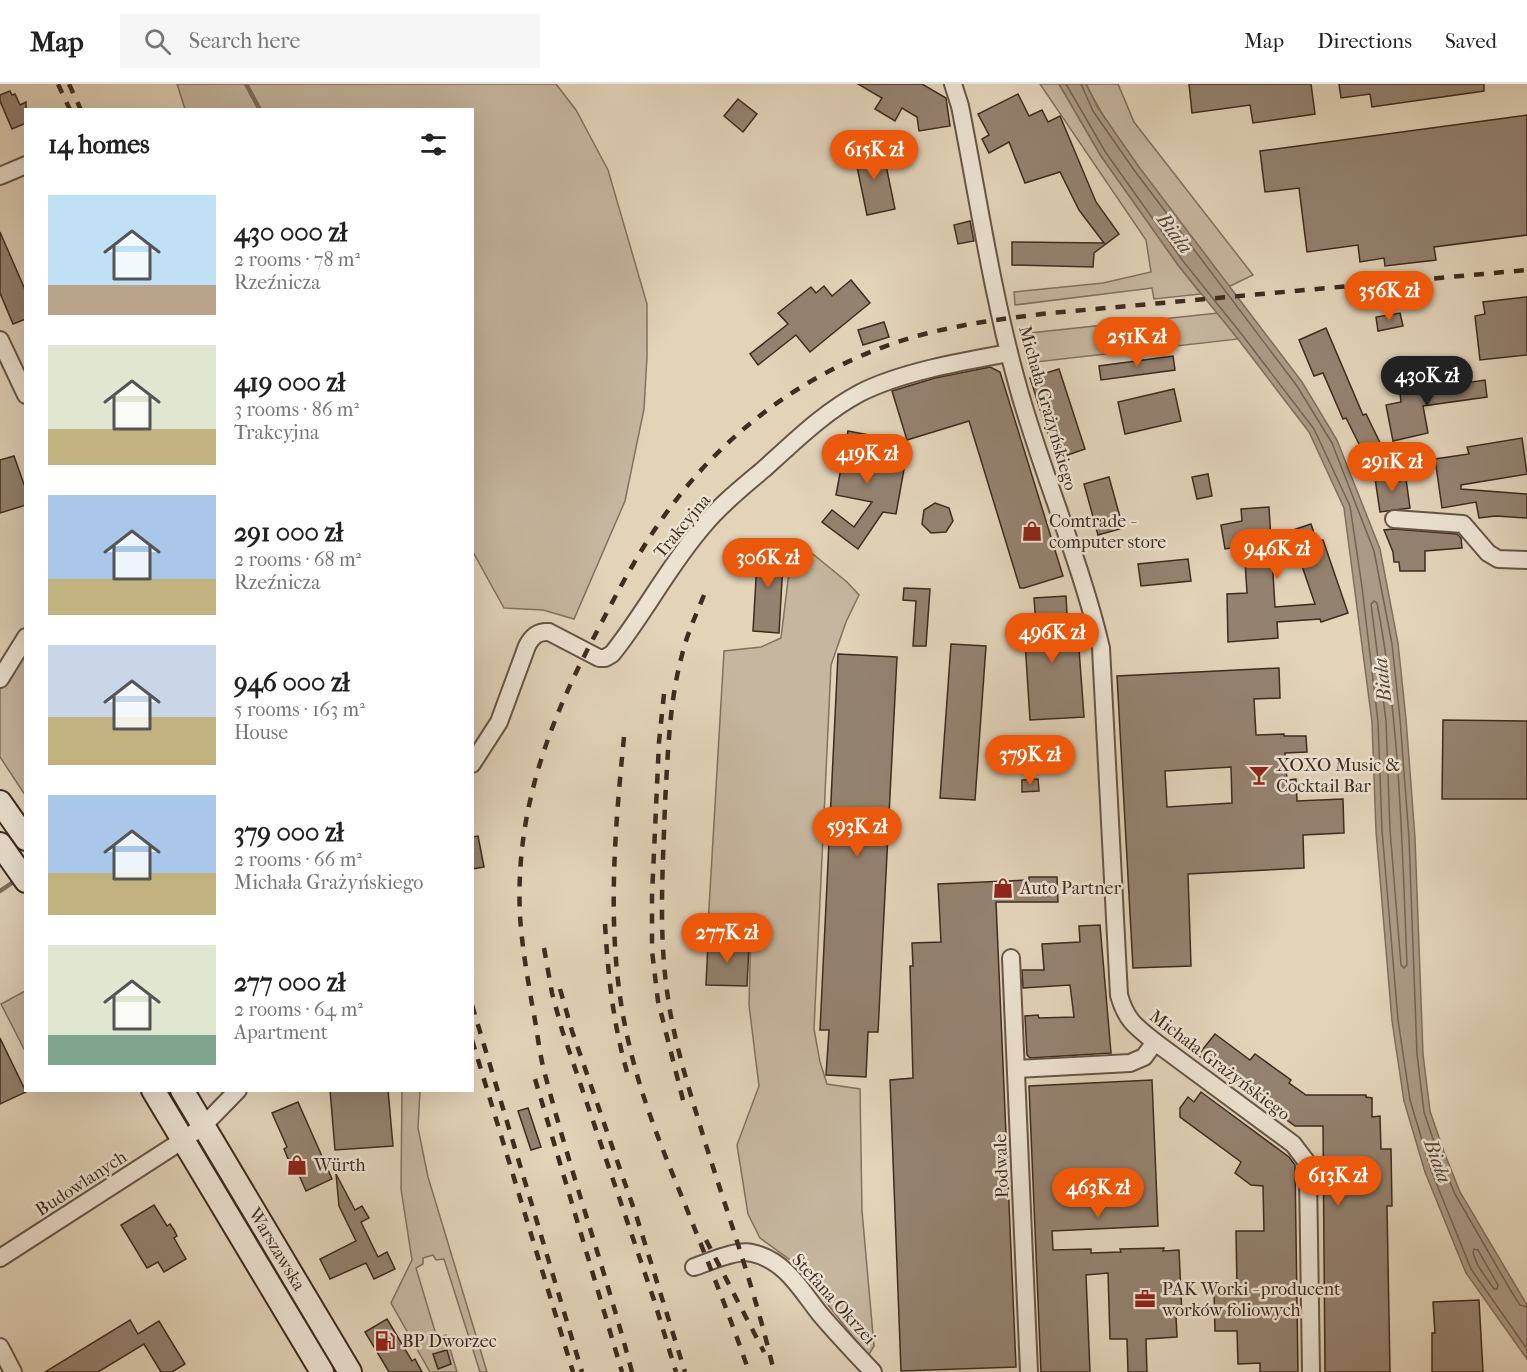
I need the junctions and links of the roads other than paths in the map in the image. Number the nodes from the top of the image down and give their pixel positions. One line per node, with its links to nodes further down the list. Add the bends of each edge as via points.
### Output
1 (953, 84): 5 (street, Michała Grażyńskiego)
2 (24, 166): 3 (street)
3 (0, 176)
4 (0, 340): 6 (street)
5 (1009, 354): 11 (street, Trakcyjna, via 942,367 881,385 860,393 826,416 705,523 617,648 605,658 549,632 534,635 499,722); 17 (street, Michała Grażyńskiego, via 1101,648 1119,995 1133,1025)
6 (24, 391)
7 (1394, 519): 8 (street, via 1463,524 1498,559)
8 (1527, 560)
9 (24, 640): 10 (street)
10 (0, 680)
11 (474, 761)
12 (0, 802): 13 (main road)
13 (24, 835)
14 (0, 844): 15 (main road)
15 (23, 877)
16 (1011, 958): 18 (street, Podwale)
17 (1155, 1042): 18 (street, via 1144,1057 1130,1063); 32 (street, Michała Grażyńskiego, via 1293,1144 1306,1161)
18 (1016, 1069): 31 (street, Podwale)
19 (154, 1092): 23 (main road, Warszawska)
20 (183, 1092): 22 (main road, Warszawska)
21 (236, 1092): 22 (street)
22 (203, 1126): 23 (street); 29 (main road, Warszawska)
23 (183, 1140): 24 (street, Budowlanych); 28 (main road, Warszawska)
24 (0, 1258)
25 (694, 1267): 30 (street, Stefana Okrzei, via 751,1252 776,1262)
26 (0, 1347): 27 (street)
27 (13, 1372)
28 (322, 1372)
29 (350, 1372)
30 (873, 1372)
31 (1029, 1372)
32 (1311, 1372)

